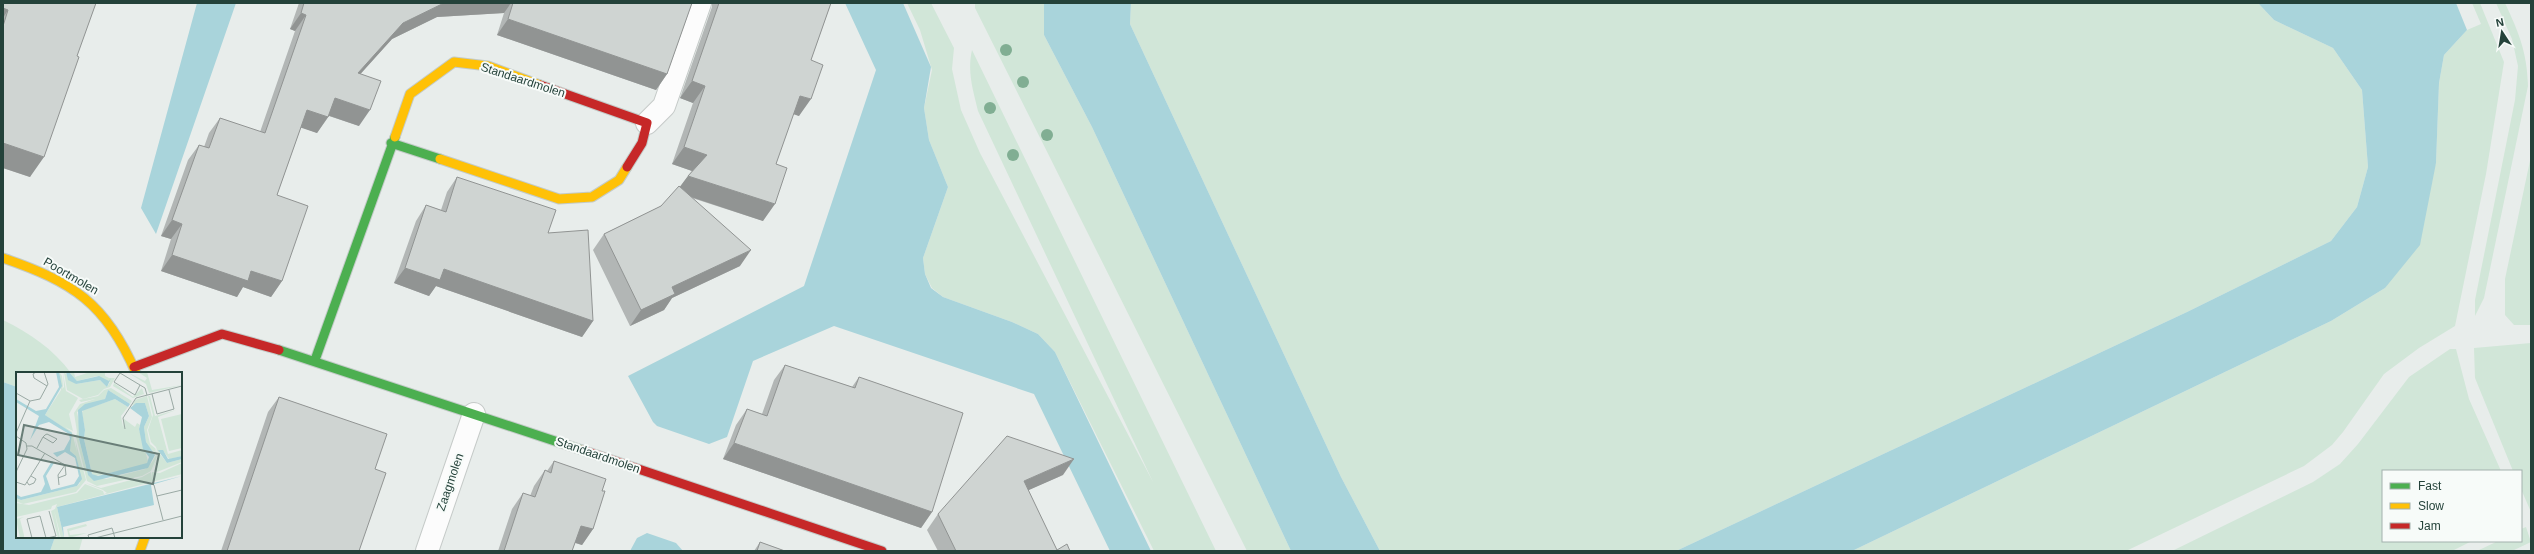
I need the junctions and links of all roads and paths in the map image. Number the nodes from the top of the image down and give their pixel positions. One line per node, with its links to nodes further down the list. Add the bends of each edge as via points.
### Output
1 (700, 3): 2 (street, via 664,106)
2 (647, 123): 3 (street, via 642,143 619,180 592,197 558,199); 3 (street, Standaardmolen, via 488,66 454,62 410,94)
3 (391, 143): 5 (street, Standaardmolen)
4 (3, 258): 6 (street, Poortmolen, via 32,268 71,288 96,305 112,325)
5 (315, 360): 6 (street, Standaardmolen, via 222,334); 7 (street, Standaardmolen)
6 (135, 370)
7 (474, 414): 10 (street, Zaagmolen); 11 (street, Standaardmolen)
8 (145, 538): 9 (street)
9 (140, 551)
10 (427, 551)
11 (881, 551)

